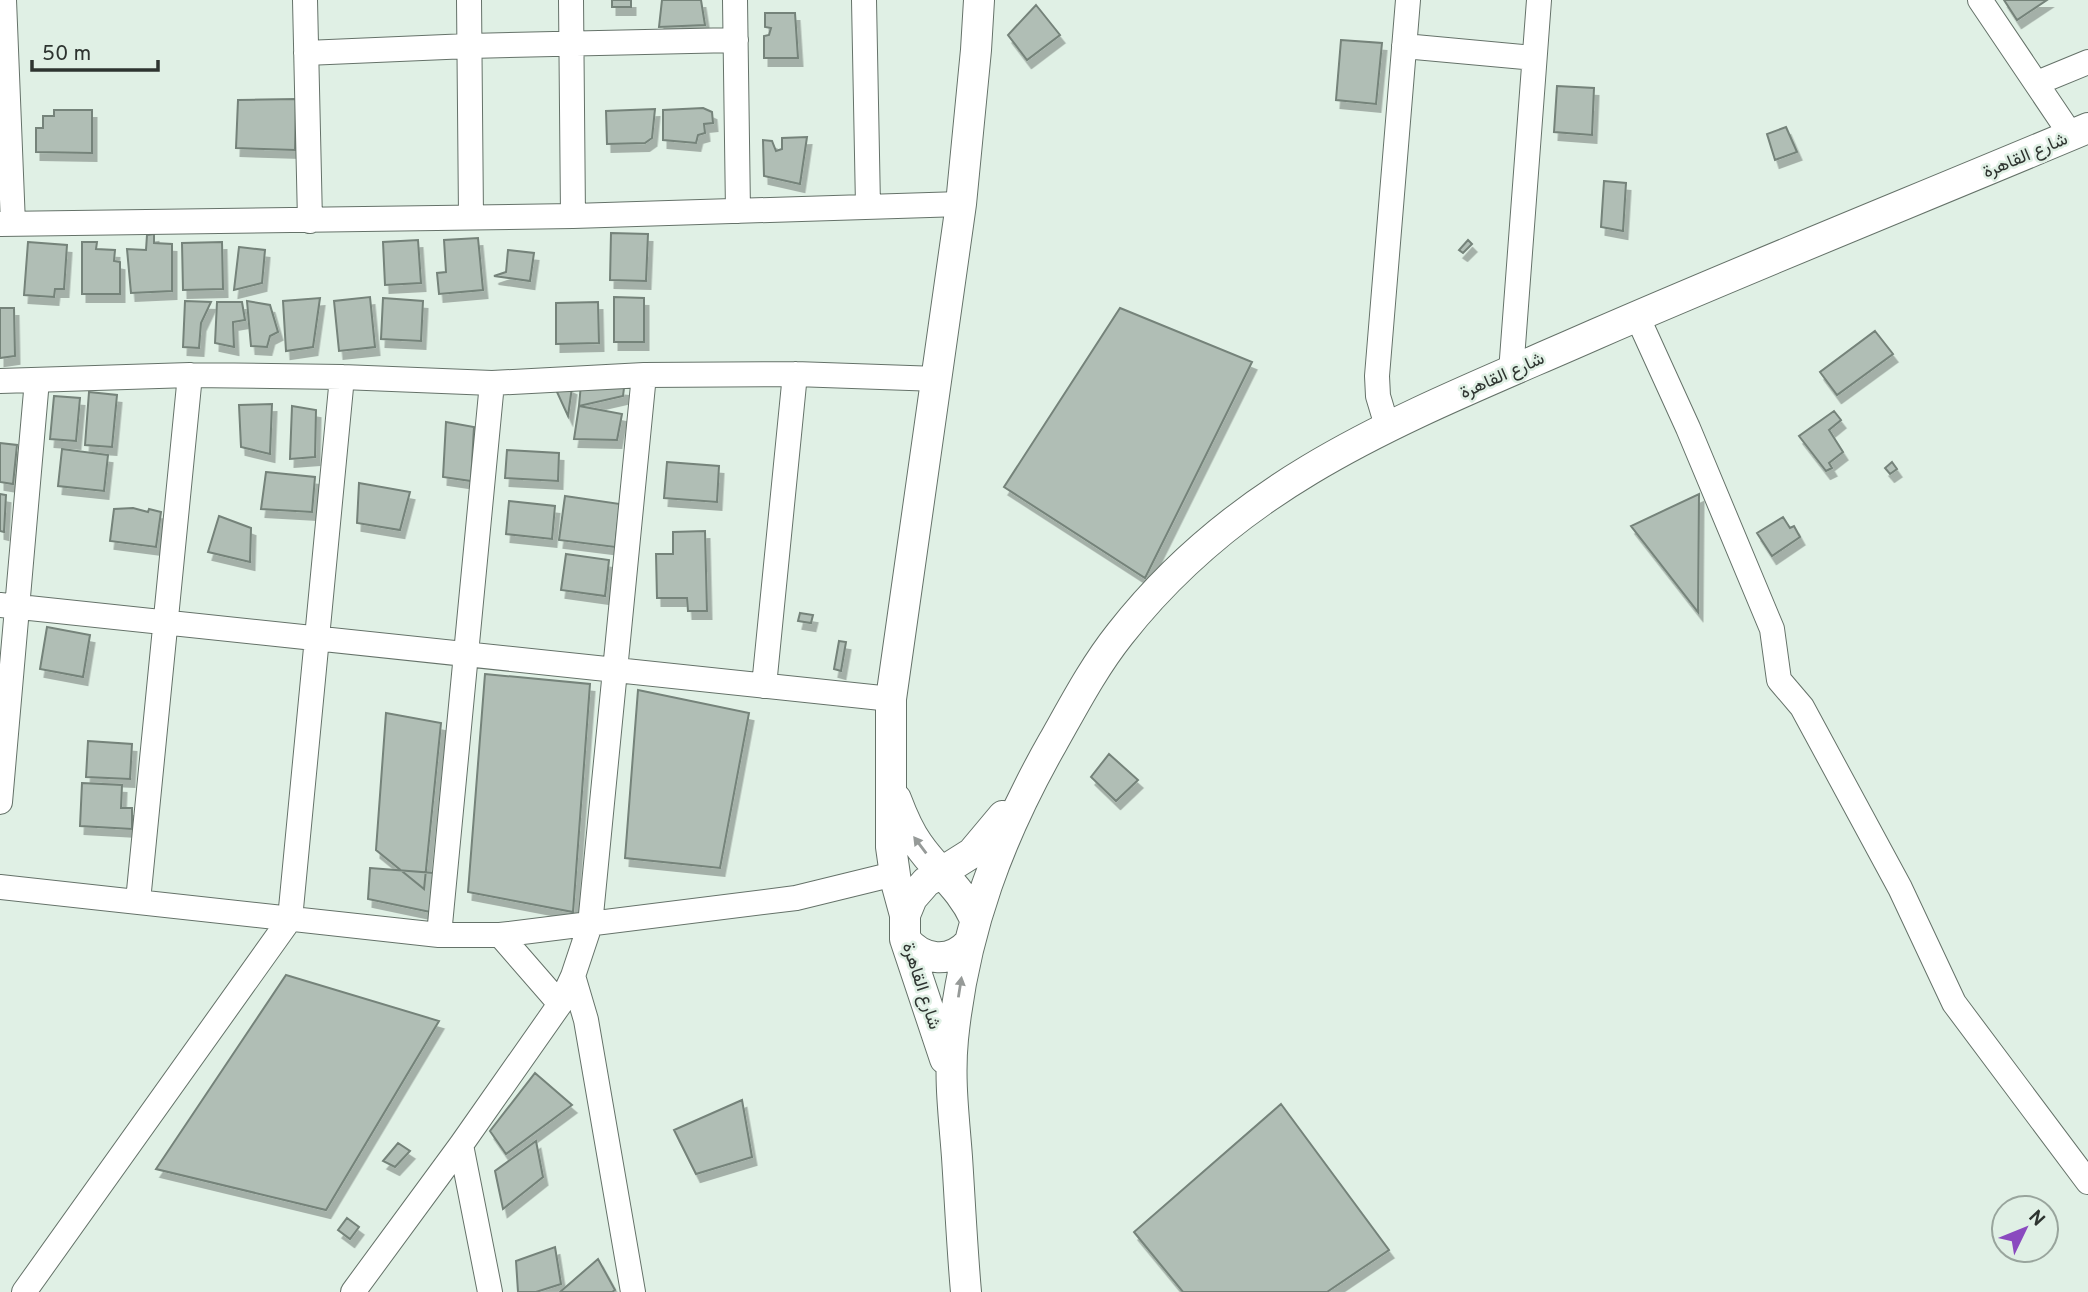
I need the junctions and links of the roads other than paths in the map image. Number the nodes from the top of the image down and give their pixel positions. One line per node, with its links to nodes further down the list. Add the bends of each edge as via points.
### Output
1 (4, 0): 16 (street)
2 (305, 0): 15 (street)
3 (469, 0): 13 (street)
4 (571, 0): 12 (street)
5 (735, 0): 11 (street)
6 (864, 0): 22 (street)
7 (979, 0): 21 (main road)
8 (1408, 0): 14 (street)
9 (1539, 0): 17 (street)
10 (1980, 0): 19 (street)
11 (736, 40): 12 (street); 23 (street)
12 (571, 44): 13 (street); 24 (street)
13 (469, 46): 15 (street); 25 (street)
14 (1404, 46): 17 (street); 38 (street, via 1377,376)
15 (306, 53): 26 (street)
16 (3, 55): 27 (street)
17 (1534, 58): 29 (street)
18 (2088, 62): 19 (street)
19 (2037, 83): 20 (street)
20 (2080, 131): 28 (main road, شارع القاهرة)
21 (961, 204): 22 (street); 34 (main road)
22 (868, 206): 23 (street)
23 (738, 211): 24 (street)
24 (573, 216): 25 (street)
25 (471, 217): 26 (street)
26 (310, 221): 27 (street)
27 (7, 224)
28 (1637, 316): 29 (main road, شارع القاهرة); 63 (street, via 1772,629 1779,680 1802,707 1900,888 1954,1003)
29 (1511, 372): 38 (main road, شارع القاهرة)
30 (795, 374): 32 (street); 34 (street); 44 (street)
31 (190, 375): 33 (street); 36 (street); 40 (street)
32 (644, 376): 37 (street); 43 (street)
33 (342, 377): 37 (street); 41 (street)
34 (938, 379): 45 (main road)
35 (0, 380): 36 (street)
36 (37, 380): 39 (street)
37 (492, 383): 42 (street)
38 (1387, 426): 46 (main road, شارع القاهرة, via 1279,487 1173,575 1098,664)
39 (9, 606): 40 (street); 48 (street)
40 (166, 623): 41 (street); 52 (street)
41 (317, 638): 42 (street); 53 (street)
42 (467, 655): 43 (street); 57 (street)
43 (616, 668): 44 (street); 54 (street)
44 (764, 686): 45 (street)
45 (891, 699): 47 (main road)
46 (1032, 778): 49 (main road, شارع القاهرة, via 980,845); 56 (main road, شارع القاهرة, via 1000,846)
47 (892, 782): 49 (main road, one-way to 47, via 909,830); 50 (main road)
48 (0, 803)
49 (942, 871): 55 (main road, شارع القاهرة, via 919,890); 56 (main road, via 958,889)
50 (894, 874): 54 (street, via 796,898); 55 (main road)
51 (0, 887): 52 (street)
52 (138, 901): 53 (street)
53 (290, 919): 57 (street); 64 (street)
54 (590, 925): 58 (street); 59 (street)
55 (905, 927): 56 (main road, via 916,951 940,958 956,953); 61 (main road, شارع القاهرة)
56 (972, 931): 61 (main road, شارع القاهرة, one-way to 56, via 956,1010)
57 (439, 935): 58 (street)
58 (500, 935): 60 (street)
59 (573, 976): 60 (street); 67 (street, via 586,1020)
60 (560, 1004): 62 (street)
61 (950, 1079): 68 (main road, شارع القاهرة)
62 (461, 1145): 65 (street); 66 (street)
63 (2088, 1182)
64 (24, 1292)
65 (353, 1292)
66 (490, 1292)
67 (633, 1292)
68 (966, 1292)

